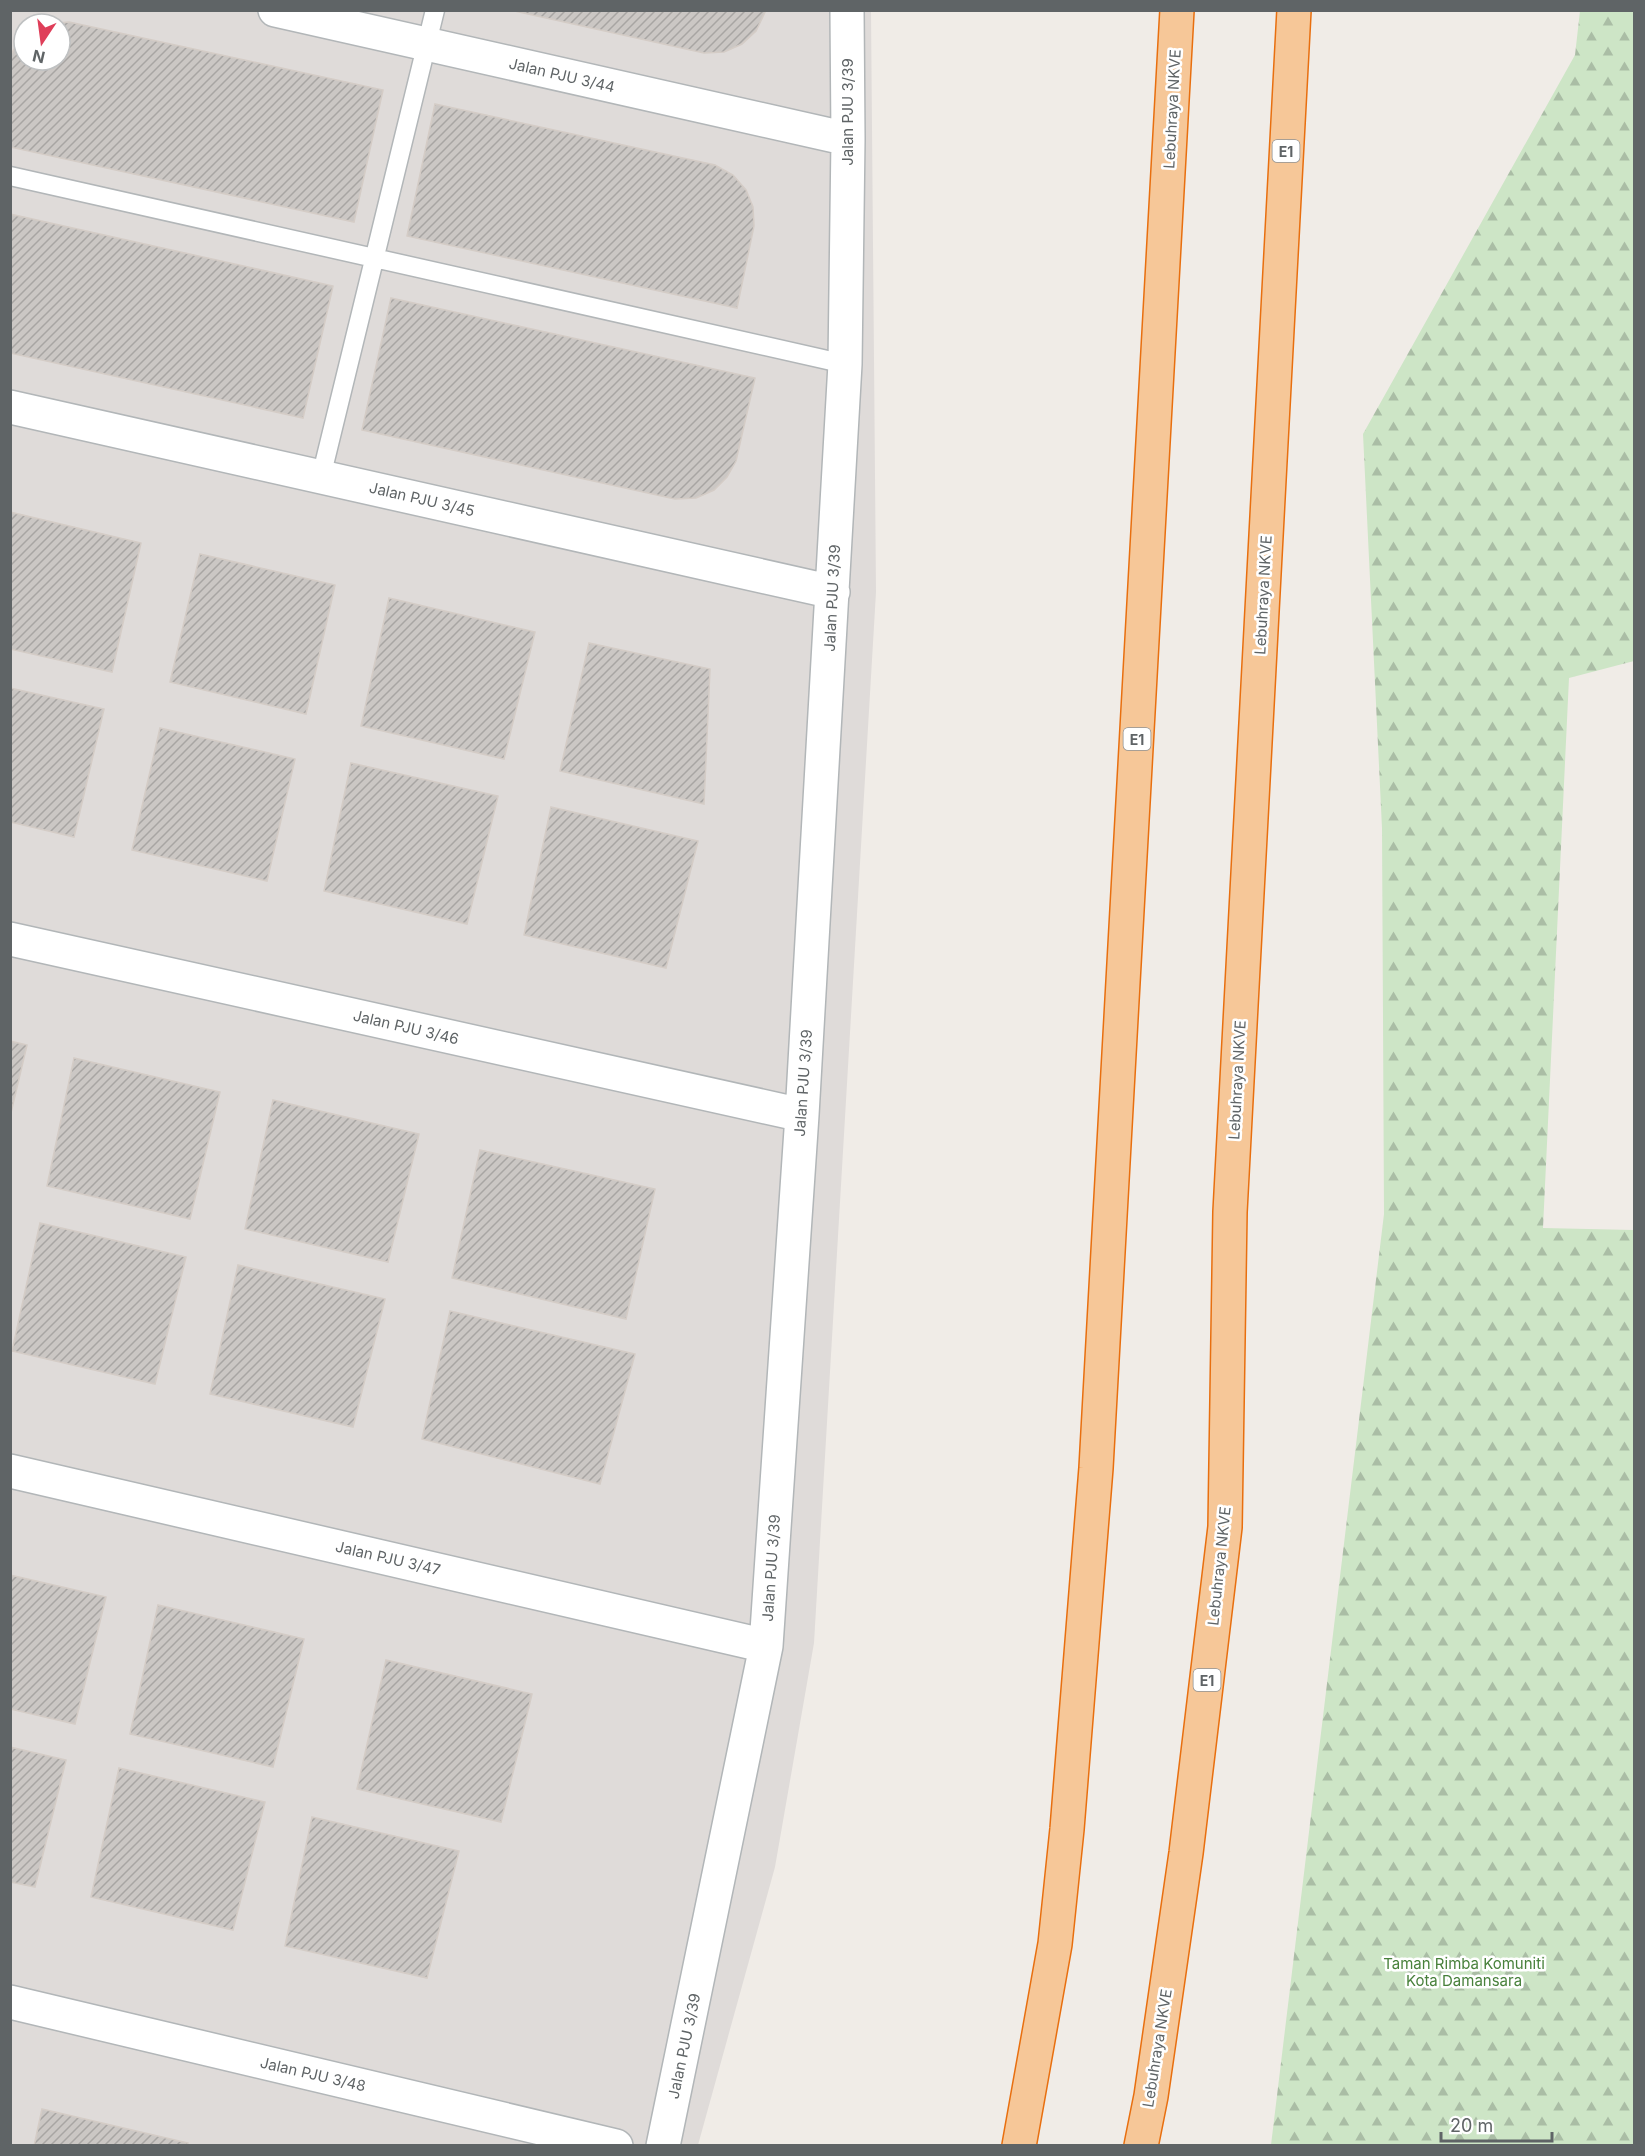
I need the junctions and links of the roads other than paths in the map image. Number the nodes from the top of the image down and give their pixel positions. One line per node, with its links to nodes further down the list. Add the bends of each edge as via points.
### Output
1 (275, 10): 6 (street, Jalan PJU 3/44)
2 (435, 10): 6 (lane)
3 (847, 10): 7 (street, Jalan PJU 3/39)
4 (1177, 10): 21 (highway, Lebuhraya NKVE / E1, via 1096,1468 1055,1944)
5 (1294, 10): 22 (highway, Lebuhraya NKVE / E1, via 1230,1212 1225,1527 1186,1853)
6 (427, 44): 7 (street, Jalan PJU 3/44); 9 (lane)
7 (848, 139): 10 (street, Jalan PJU 3/39)
8 (10, 176): 9 (lane)
9 (375, 258): 10 (lane); 12 (lane)
10 (845, 364): 13 (street, Jalan PJU 3/39)
11 (10, 407): 12 (street, Jalan PJU 3/45)
12 (321, 477): 13 (street, Jalan PJU 3/45)
13 (833, 592): 15 (street, Jalan PJU 3/39)
14 (10, 939): 15 (street, Jalan PJU 3/46)
15 (802, 1115): 17 (street, Jalan PJU 3/39)
16 (10, 1471): 17 (street, Jalan PJU 3/47)
17 (766, 1646): 20 (street, Jalan PJU 3/39)
18 (10, 2002): 19 (street, Jalan PJU 3/48)
19 (616, 2145)
20 (663, 2145)
21 (1019, 2145)
22 (1141, 2145)

